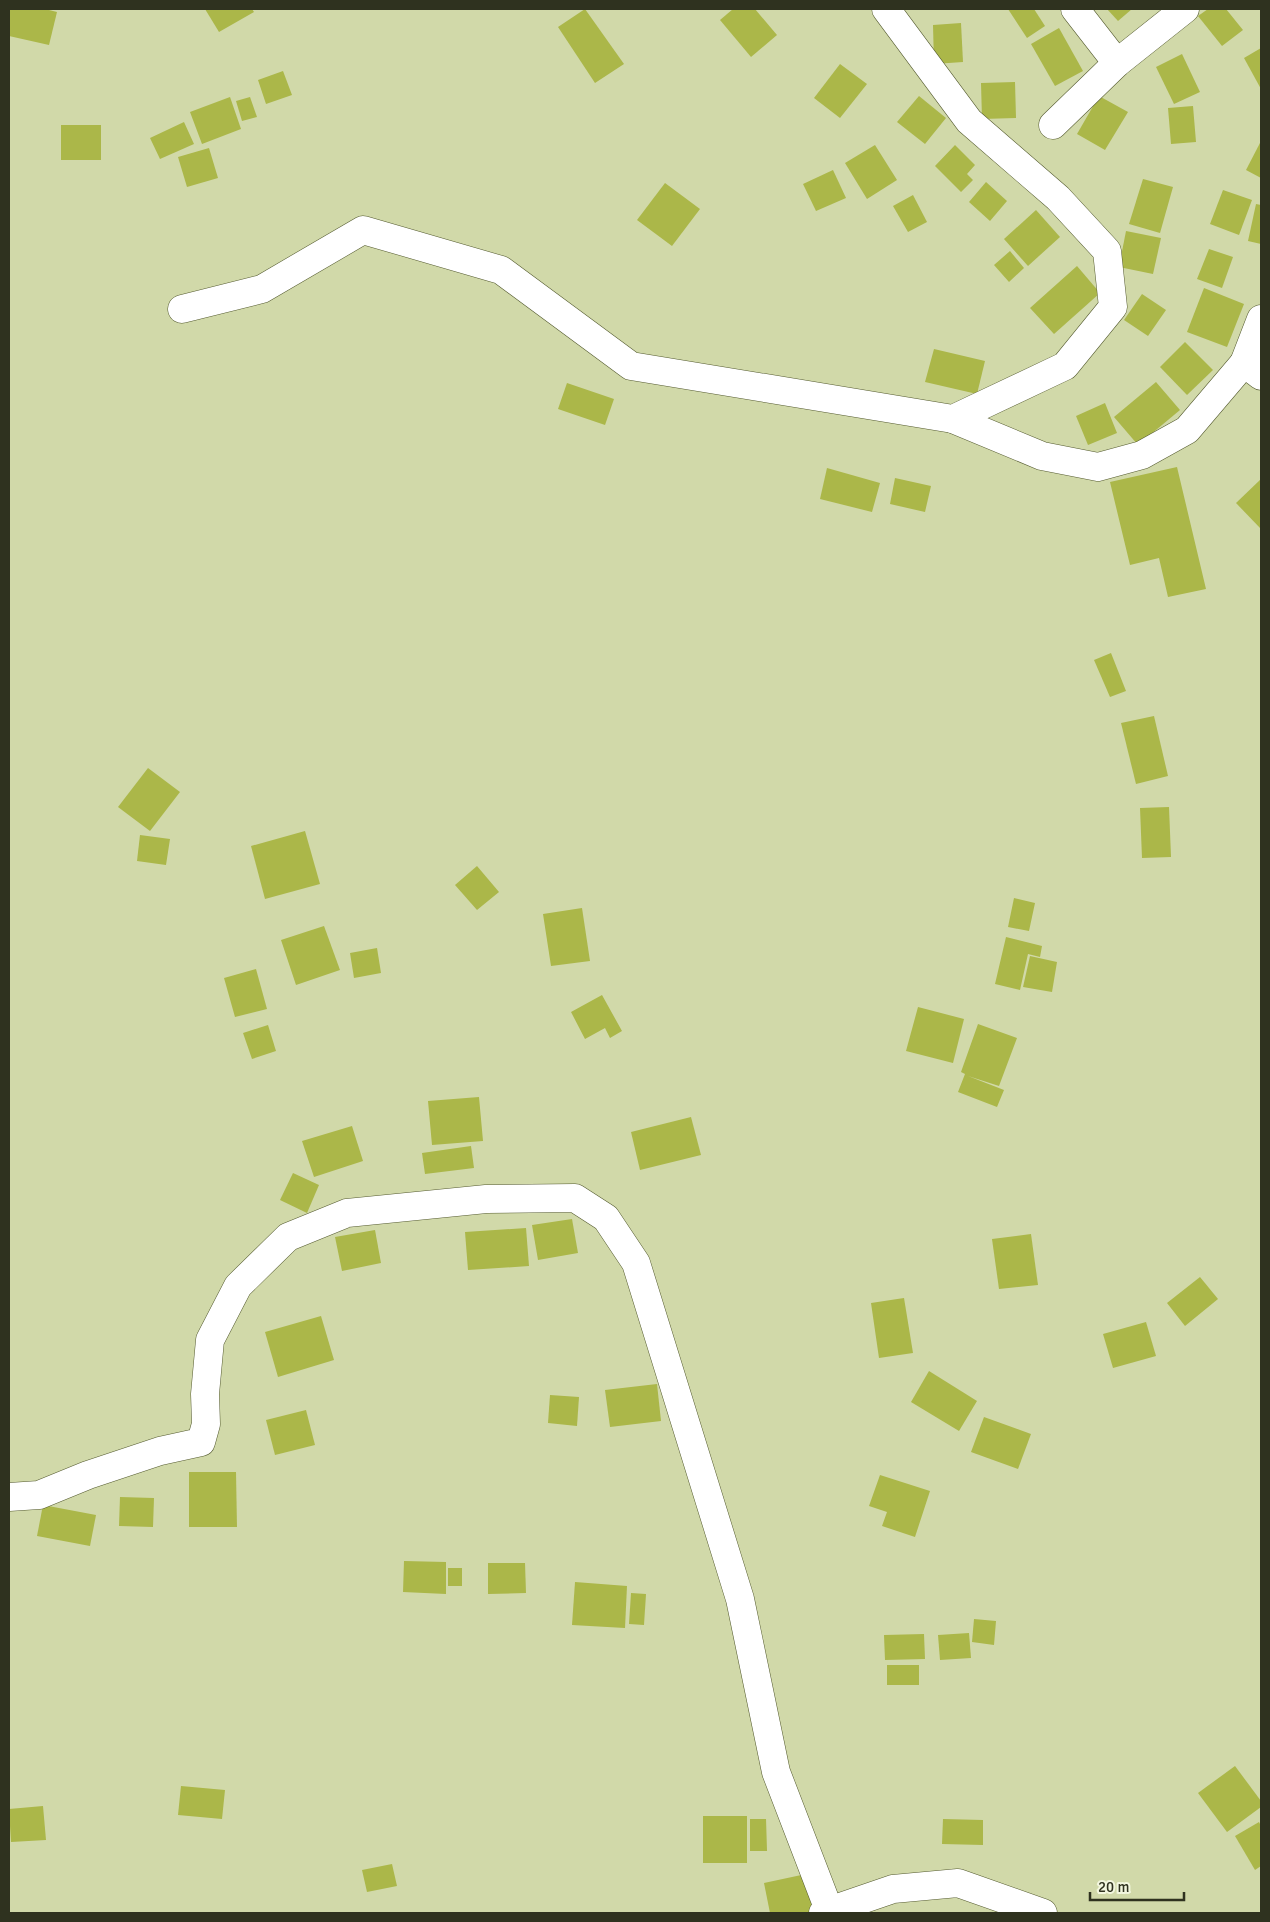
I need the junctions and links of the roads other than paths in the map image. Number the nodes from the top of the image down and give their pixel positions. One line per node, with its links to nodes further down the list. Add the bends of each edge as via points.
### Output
1 (886, 9): 9 (street, via 969,121 1058,198 1107,251 1114,307 1064,366)
2 (1075, 9): 4 (street)
3 (1185, 9): 4 (street)
4 (1117, 63): 5 (street)
5 (1053, 125)
6 (182, 309): 9 (street, via 262,289 363,230 501,270 631,366)
7 (1261, 319): 8 (street)
8 (1253, 369): 9 (street, via 1187,430 1142,455 1098,467 1042,456)
9 (954, 419)
10 (9, 1497): 11 (street, via 39,1495 160,1451 201,1442 206,1424 210,1340 238,1286 288,1237 347,1213 486,1199 575,1198 606,1218 636,1263 740,1599 776,1772)
11 (826, 1912): 12 (street, via 892,1889 958,1883)
12 (1043, 1913)

